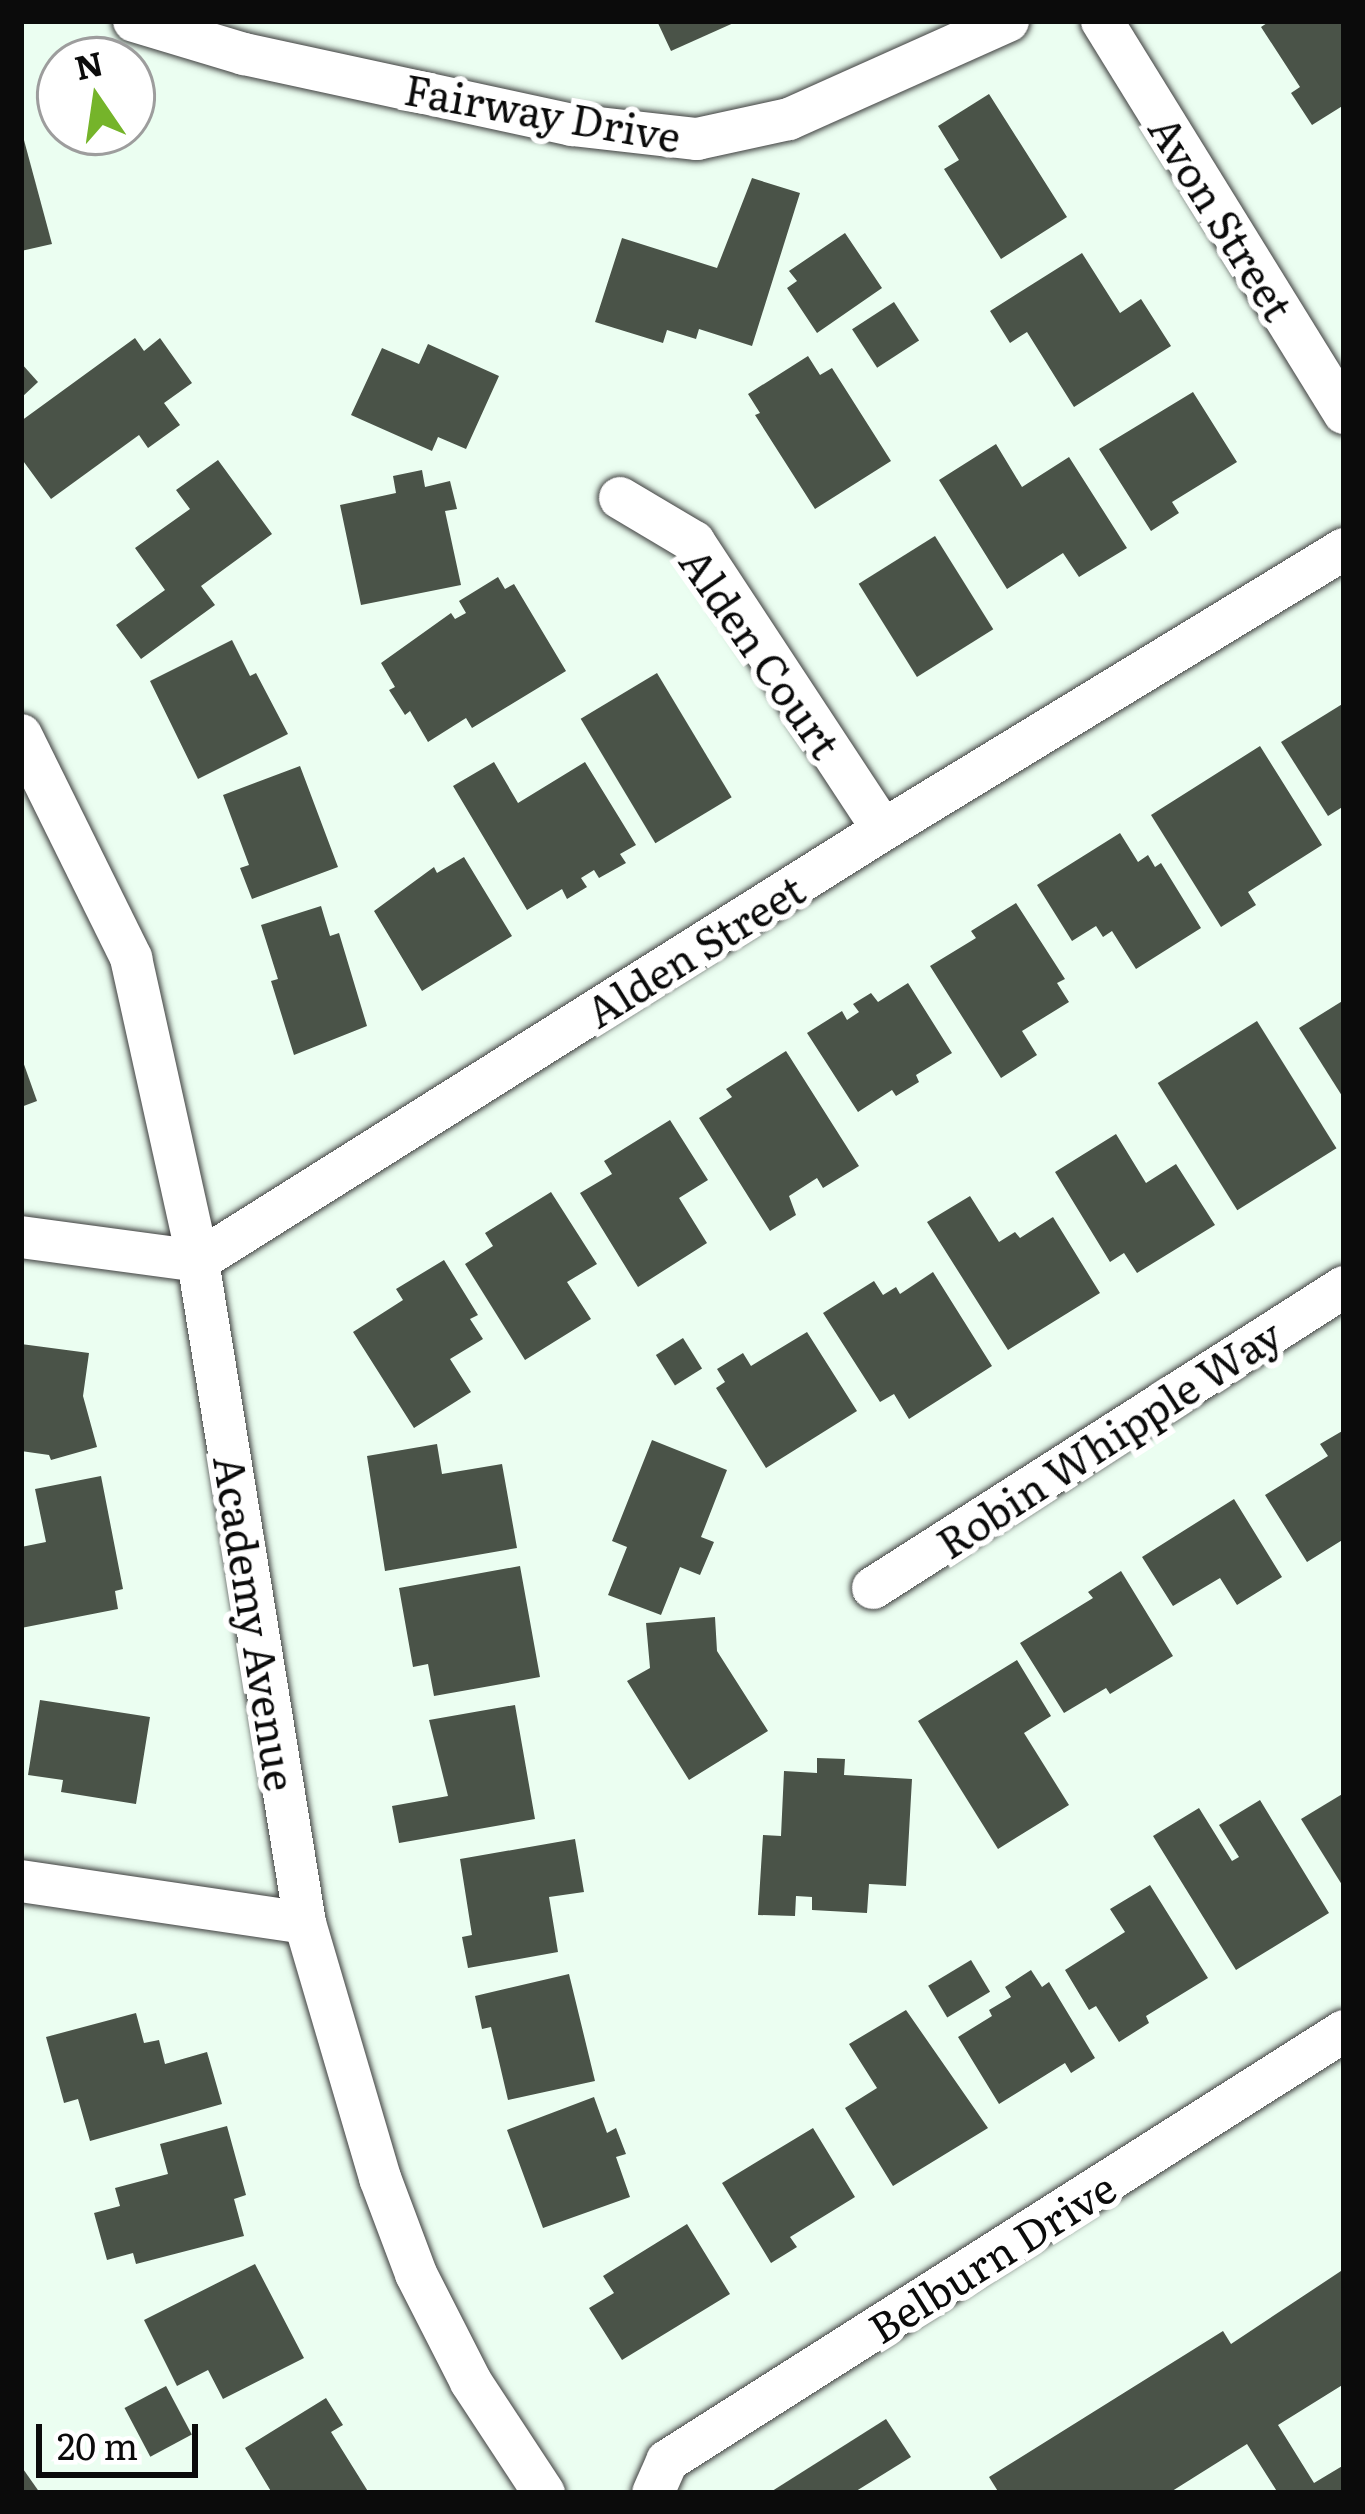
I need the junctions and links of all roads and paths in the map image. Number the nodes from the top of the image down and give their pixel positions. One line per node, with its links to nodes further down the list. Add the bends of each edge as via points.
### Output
1 (134, 21): 2 (street, Fairway Drive, via 572,125 697,140 789,119)
2 (1008, 21)
3 (1102, 21): 4 (street, Avon Street)
4 (1344, 412)
5 (620, 498): 8 (street, Alden Court, via 694,542)
6 (1344, 549): 8 (street, Alden Street)
7 (21, 735): 10 (street, Academy Avenue, via 131,958)
8 (883, 830): 10 (street, Alden Street)
9 (21, 1237): 10 (street)
10 (198, 1261): 14 (street, Academy Avenue)
11 (1344, 1287): 12 (street, Robin Whipple Way)
12 (873, 1588)
13 (21, 1881): 14 (street)
14 (305, 1923): 16 (street, Academy Avenue, via 416,2274 471,2382)
15 (1344, 2031): 17 (street, Belburn Drive, via 667,2461)
16 (544, 2493)
17 (653, 2493)

